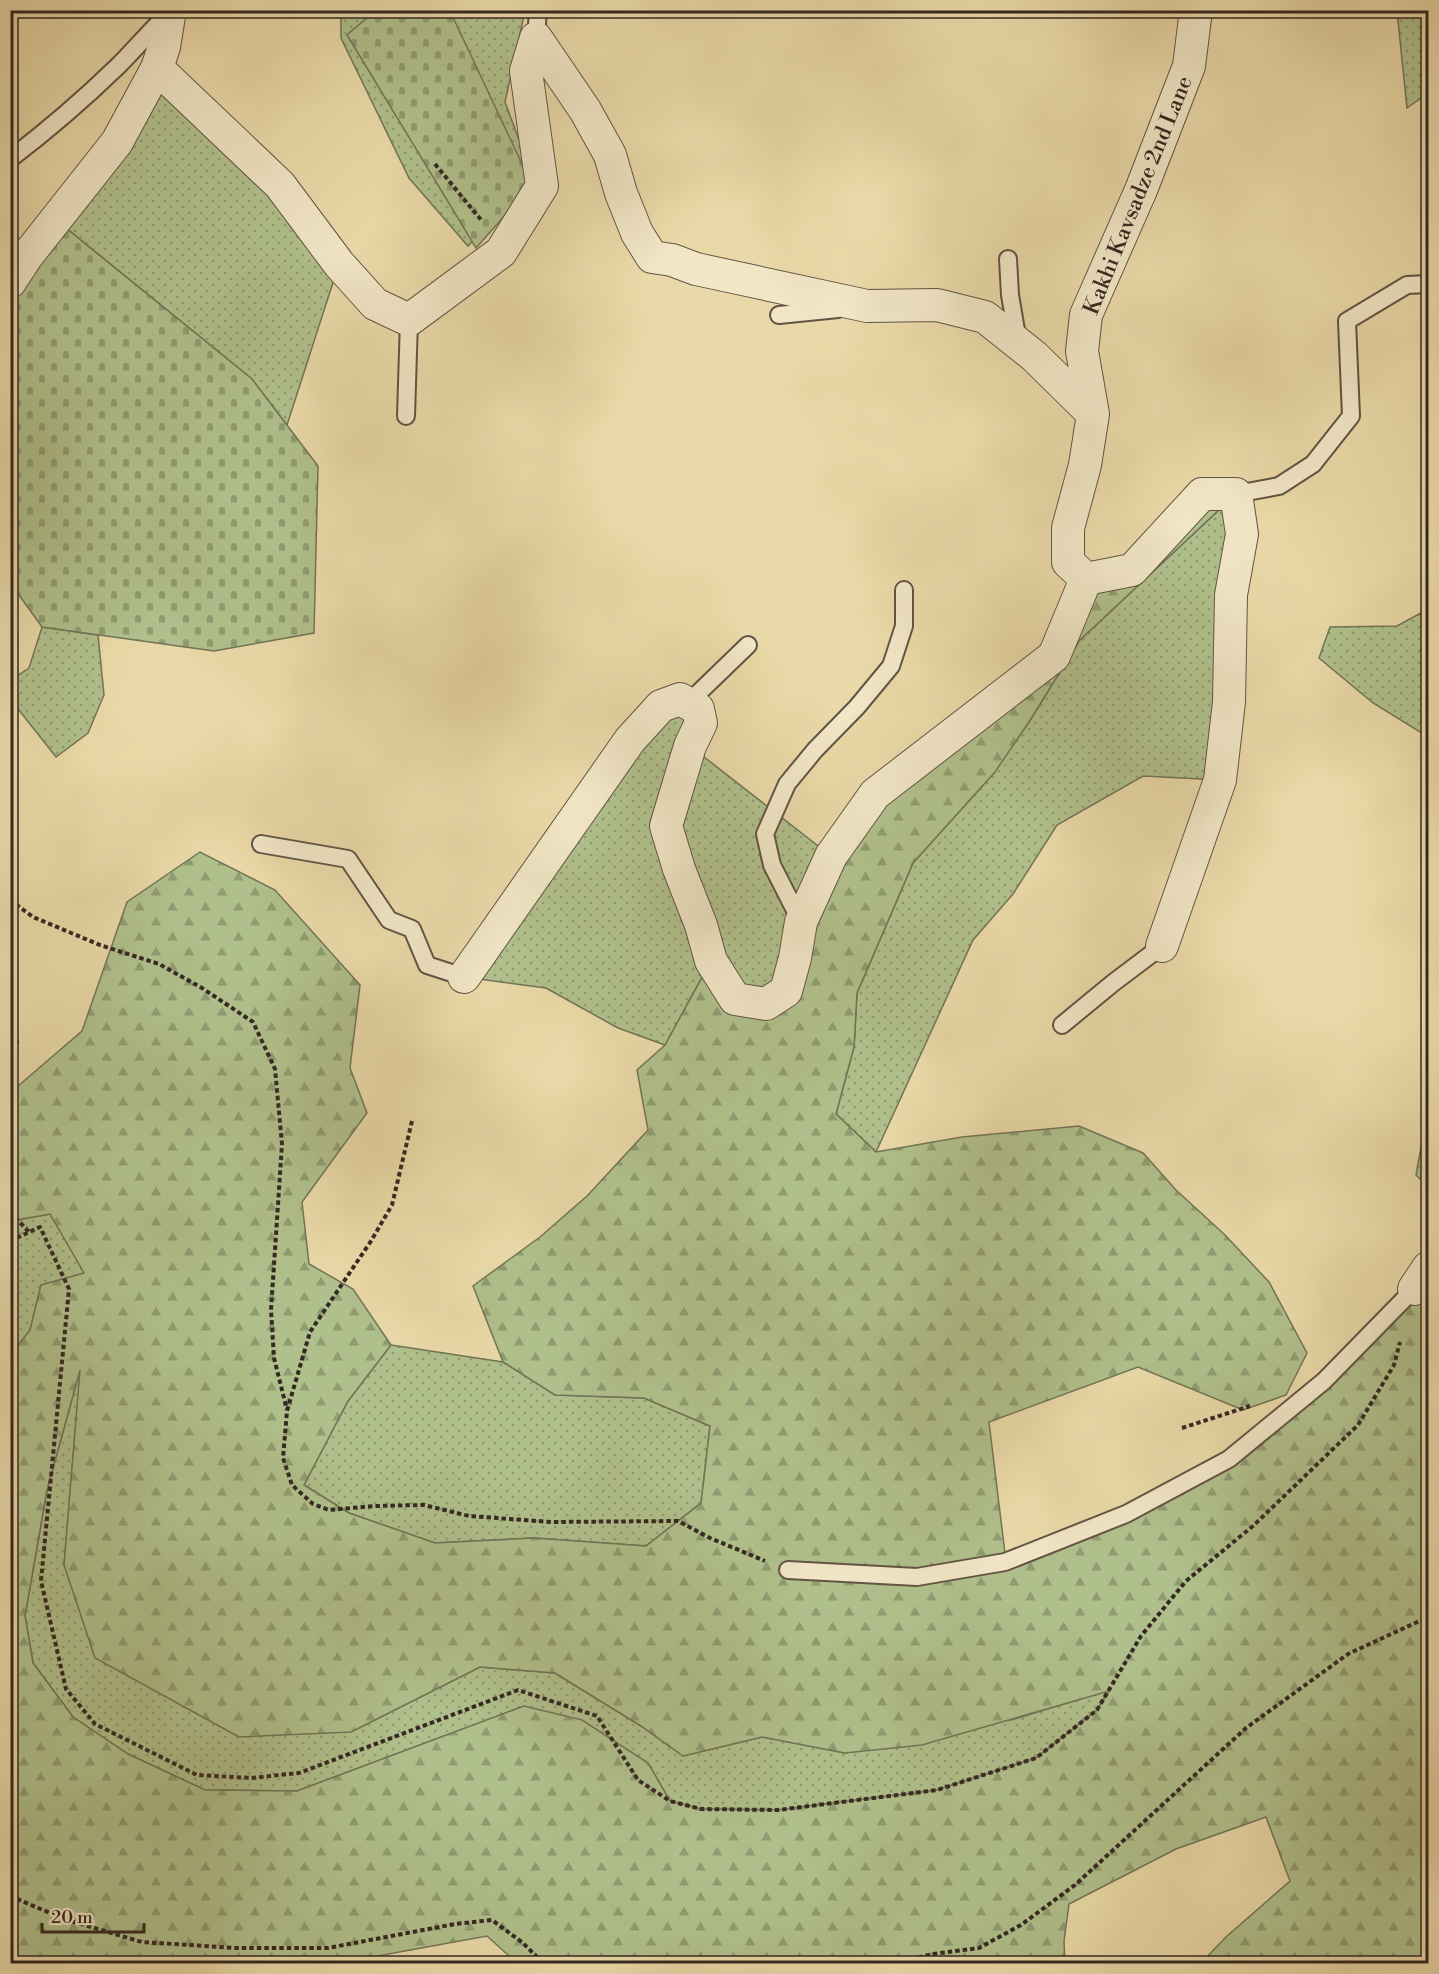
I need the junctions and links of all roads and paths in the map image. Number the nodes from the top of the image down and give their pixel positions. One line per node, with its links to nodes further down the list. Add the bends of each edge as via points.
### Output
1 (1196, 10): 15 (street, Kakhi Kavsadze 2nd Lane, via 1189,66 1141,190 1086,315 1082,351)
2 (170, 11): 4 (street); 5 (lane, via 71,111)
3 (537, 24): 7 (street, via 525,71 542,186); 11 (street, via 610,155 633,223 652,257)
4 (157, 68): 9 (street, via 117,142); 13 (street, via 280,185 339,264 375,304)
5 (10, 159)
6 (435, 164): 7 (path, via 490,232)
7 (501, 252): 13 (street)
8 (1008, 260): 14 (lane)
9 (10, 282)
10 (1428, 284): 17 (lane, via 1407,285 1347,321 1351,416 1313,464 1279,486)
11 (867, 306): 12 (lane); 14 (street, via 937,305 985,317)
12 (779, 315)
13 (409, 320): 16 (lane)
14 (1018, 343): 15 (street)
15 (1093, 414): 18 (street, Kakhi Kavsadze 2nd Lane, via 1085,465 1068,528 1068,562)
16 (406, 416)
17 (1236, 494): 18 (street, via 1202,494 1132,570); 25 (street, via 1242,534 1232,596 1229,702 1220,780)
18 (1086, 579): 24 (street, via 1054,656 874,794 831,856)
19 (904, 590): 24 (lane, via 904,626 891,666 787,784 765,834 772,865)
20 (748, 645): 21 (lane)
21 (688, 703): 24 (street, via 698,709 701,723 690,746 666,826 711,961 735,999 766,1004 786,991); 26 (street, via 680,699 661,705 630,740)
22 (261, 844): 26 (lane, via 348,859 389,920 412,929 427,965)
23 (10, 900): 35 (path, via 33,917 159,964 253,1022 275,1069 282,1144 271,1310 274,1358)
24 (801, 922)
25 (1162, 946): 28 (lane)
26 (464, 977)
27 (10, 1018): 29 (path, via 18,1046)
28 (1062, 1025)
29 (10, 1056)
30 (412, 1121): 35 (path, via 392,1205 310,1332)
31 (10, 1212): 32 (path)
32 (29, 1232): 33 (path); 34 (path, via 40,1227 69,1289 40,1581 66,1689 95,1724 197,1775 251,1778 299,1773 518,1690 597,1716 638,1780 670,1801 701,1809 778,1810 937,1790 1036,1758 1097,1710 1140,1636 1185,1581 1253,1526 1358,1425 1394,1365)
33 (10, 1241)
34 (1421, 1278): 36 (lane, via 1324,1381 1229,1459 1126,1514 1005,1562 917,1577)
35 (287, 1411): 36 (path, via 283,1458 292,1485 330,1510 424,1505 469,1516 551,1522 678,1521)
36 (788, 1570)
37 (1428, 1617): 40 (path, via 1348,1654 1246,1728 1075,1885 1021,1925 979,1948)
38 (10, 1896): 39 (path, via 64,1920 142,1942 236,1948 328,1948 492,1920)
39 (544, 1964)
40 (889, 1964)

